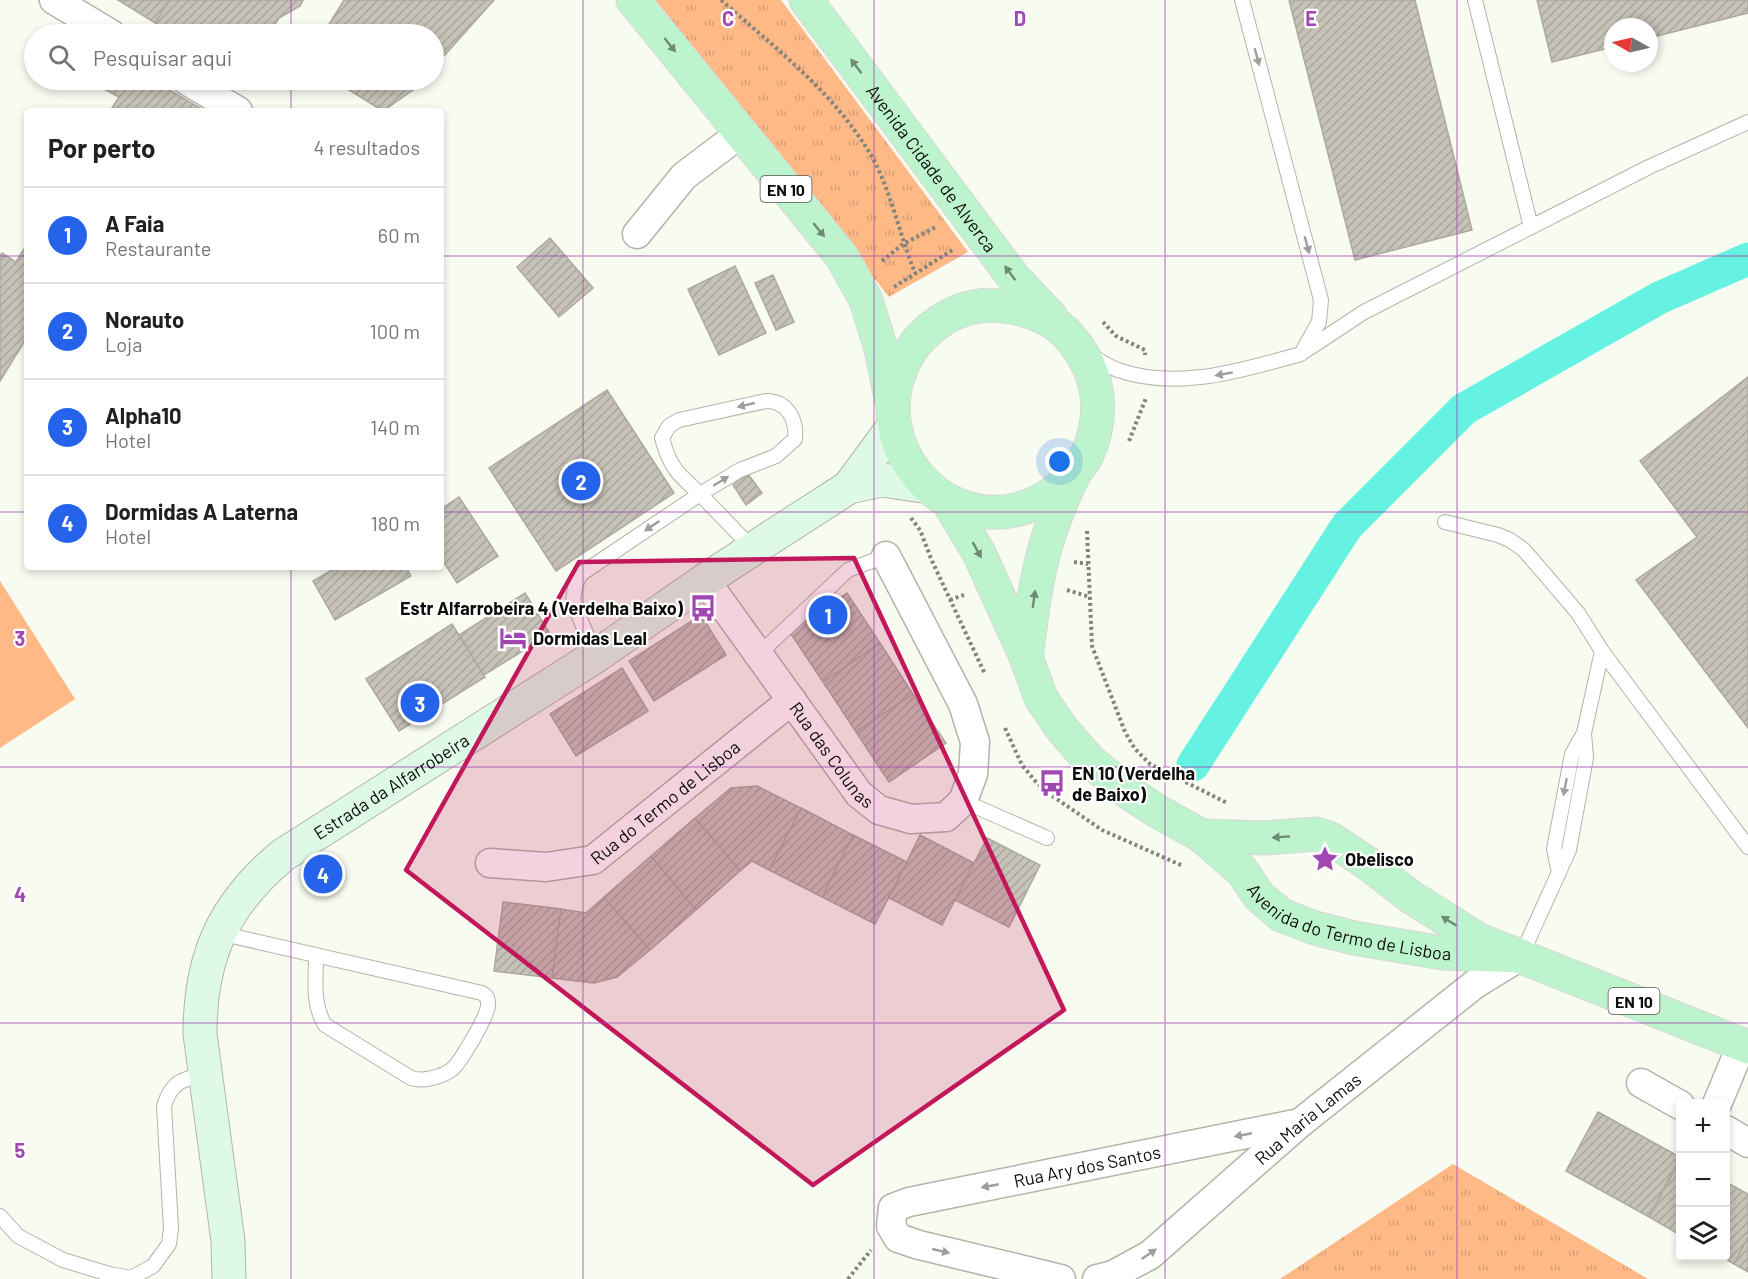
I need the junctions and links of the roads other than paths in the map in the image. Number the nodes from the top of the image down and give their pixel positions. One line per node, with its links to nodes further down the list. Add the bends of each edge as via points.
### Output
1 (54, 0): 6 (street)
2 (633, 0): 10 (main road, EN 10, one-way to 10)
3 (806, 0): 13 (main road, Avenida Cidade de Alverca / EN 10, one-way to 3, via 1014,279)
4 (1242, 0): 14 (lane, one-way to 14, via 1321,300 1319,322)
5 (1475, 0): 11 (lane)
6 (94, 24)
7 (203, 90): 8 (street)
8 (233, 108)
9 (1748, 122): 11 (lane)
10 (741, 133): 12 (street, via 684,176); 15 (main road, EN 10, one-way to 15, via 842,257 866,300 881,349)
11 (1531, 226): 14 (lane, via 1364,312)
12 (637, 234)
13 (1072, 340): 14 (lane, one-way to 13, via 1223,375 1160,377 1117,370); 15 (main road, EN 10, via 1046,318 1025,309 1002,305 958,312 937,323 905,358 896,380); 16 (main road, EN 10, via 1094,379 1098,413 1095,436)
14 (1301, 354)
15 (893, 415): 17 (main road, Estrada da Alfarrobeira); 18 (main road, EN 10, via 901,449 912,470)
16 (1073, 476): 18 (main road, EN 10, via 1036,503 1015,510 969,508); 27 (main road, EN 10, one-way to 16, via 1036,580)
17 (849, 487): 18 (main road, Estrada da Alfarrobeira, via 882,480); 21 (main road, Estrada da Alfarrobeira)
18 (938, 493): 27 (main road, EN 10, one-way to 27, via 980,553)
19 (700, 494): 19 (lane, one-way to 19, via 787,448 795,439 796,428 789,411 775,401 766,401 679,420 669,426 662,438 666,456 673,469); 21 (lane); 26 (lane, one-way to 26, via 581,574 574,605)
20 (1445, 522): 24 (lane, via 1498,535 1524,550 1578,613)
21 (753, 549): 23 (main road, Estrada da Alfarrobeira)
22 (886, 556): 25 (lane, via 848,570); 29 (street, via 963,704 975,742 973,774)
23 (705, 580): 25 (street, Rua das Colunas); 26 (main road, Estrada da Alfarrobeira)
24 (1602, 651): 32 (lane); 35 (lane, via 1584,733 1586,758 1569,850)
25 (759, 654): 28 (street, Rua das Colunas)
26 (596, 656): 34 (main road, Estrada da Alfarrobeira, via 283,855 252,883)
27 (1026, 657): 30 (main road, Avenida do Termo de Lisboa / EN 10, via 1041,698 1090,761 1128,792)
28 (792, 700): 29 (street, Rua das Colunas, via 859,794 879,810 911,819 946,817); 33 (street, Rua do Termo de Lisboa, via 593,860 546,867)
29 (963, 801): 31 (lane)
30 (1202, 836): 35 (main road, Avenida do Termo de Lisboa / EN 10, one-way to 30, via 1479,939 1411,897 1331,839 1316,834 1265,838); 35 (main road, Avenida do Termo de Lisboa, via 1242,871 1259,896 1281,915 1314,928 1442,953)
31 (1047, 838)
32 (1748, 847)
33 (490, 863)
34 (219, 933): 36 (lane); 38 (main road, Estrada da Alfarrobeira, via 202,986 200,1034)
35 (1521, 956): 37 (main road, Avenida do Termo de Lisboa / EN 10); 42 (street, Rua Maria Lamas, via 1475,984)
36 (316, 957): 36 (lane, via 315,997 325,1025 411,1078 424,1080 451,1070 488,1010 487,997 482,993)
37 (1745, 1046): 40 (street)
38 (205, 1074): 45 (lane, via 180,1080 168,1092 164,1106 171,1228 169,1244 153,1266 131,1278 63,1260 18,1236); 46 (main road, Estrada da Alfarrobeira, via 228,1241)
39 (1641, 1083): 41 (street)
40 (1719, 1099)
41 (1676, 1103)
42 (1300, 1124): 47 (street, Rua Ary dos Santos, one-way to 47, via 893,1208 891,1226 898,1238); 48 (street, Rua Maria Lamas, one-way to 42, via 1150,1255)
43 (1730, 1133): 44 (street)
44 (1748, 1143)
45 (0, 1216)
46 (229, 1279)
47 (1061, 1279)
48 (1097, 1279)

